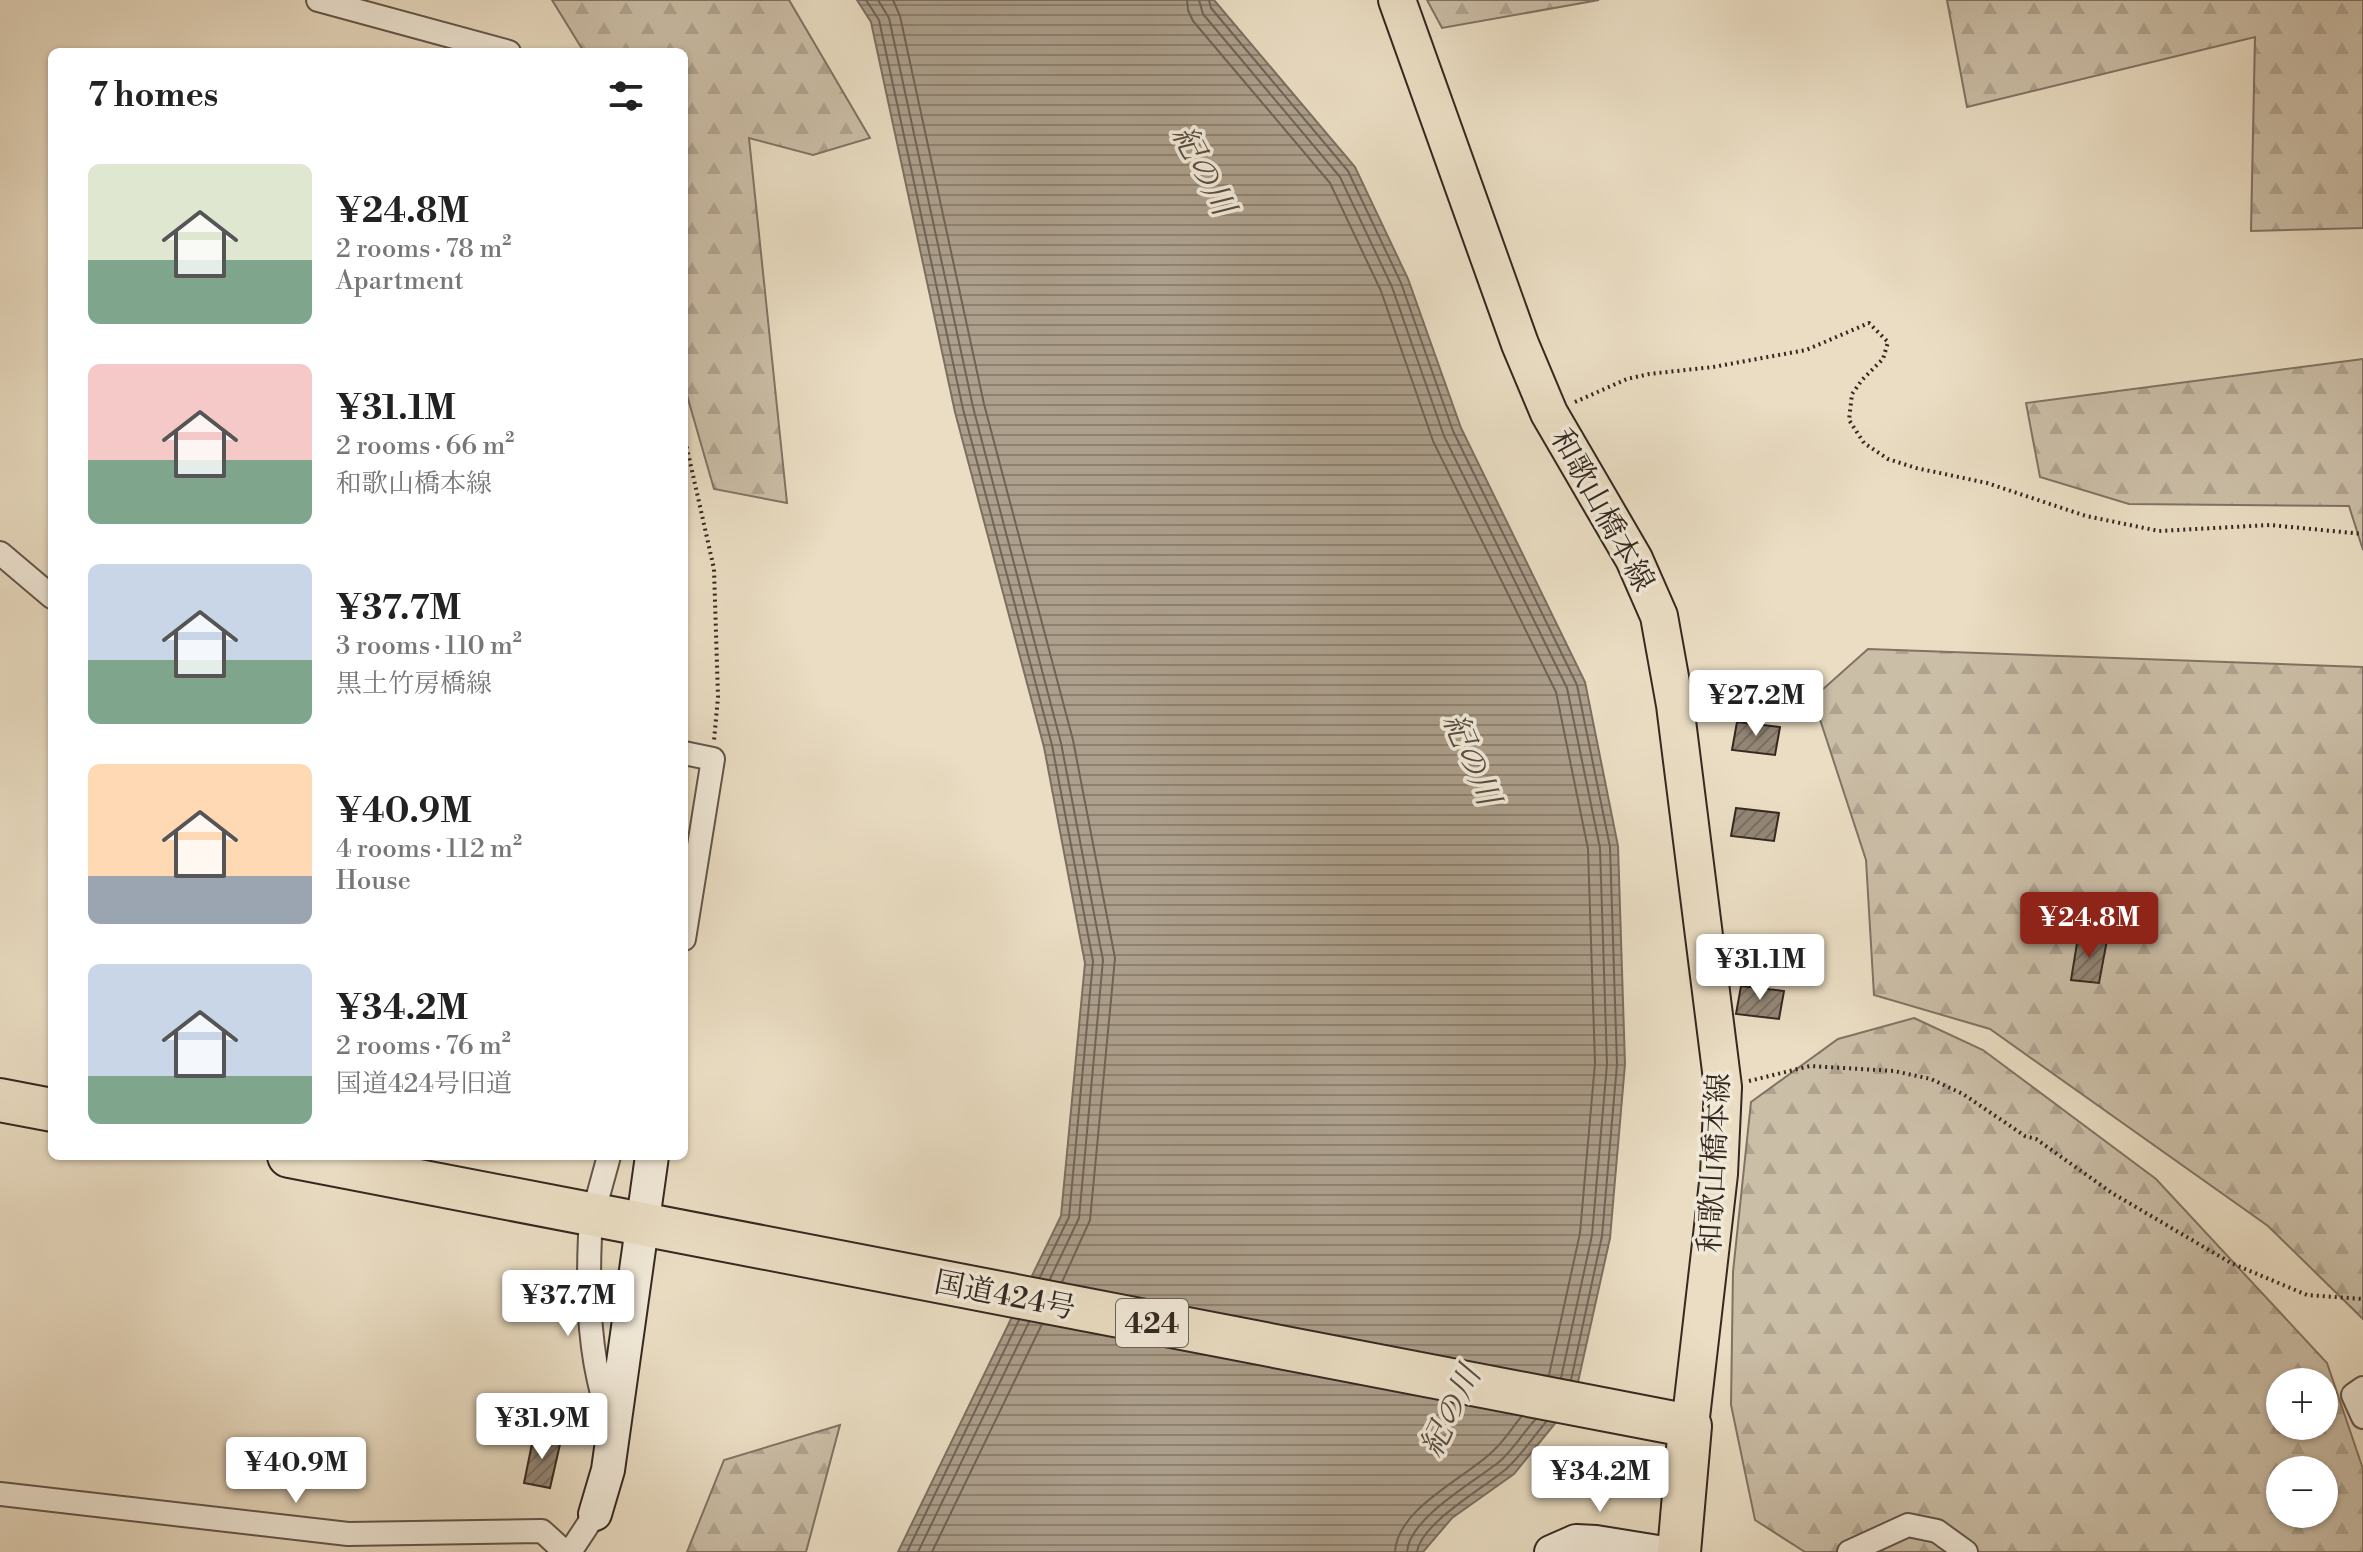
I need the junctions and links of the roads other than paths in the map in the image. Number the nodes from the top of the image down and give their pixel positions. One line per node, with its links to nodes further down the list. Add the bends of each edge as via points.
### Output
1 (318, 0): 3 (street)
2 (1397, 0): 19 (main road, 和歌山橋本線, via 1488,259 1549,413 1634,559 1659,616 1723,1087 1719,1174)
3 (494, 48)
4 (0, 553): 5 (street)
5 (48, 594)
6 (688, 754): 7 (street, via 713,759)
7 (688, 914)
8 (0, 1100): 9 (highway)
9 (48, 1109)
10 (309, 1160): 14 (highway, 国道424号 / 424)
11 (608, 1160): 13 (street)
12 (653, 1160): 14 (street)
13 (598, 1196)
14 (662, 1229): 18 (street); 19 (highway, 国道424号 / 424)
15 (590, 1235): 18 (street, via 592,1351)
16 (2363, 1388): 17 (street, via 2353,1395)
17 (2363, 1417)
18 (614, 1423): 21 (street)
19 (1690, 1426): 26 (highway)
20 (0, 1494): 22 (street, via 348,1534 542,1531)
21 (595, 1514): 22 (street); 23 (street)
22 (568, 1552)
23 (584, 1552)
24 (1551, 1552): 25 (street, via 1576,1541)
25 (1658, 1552)
26 (1679, 1552)
27 (1849, 1552): 28 (street, via 1908,1525 1937,1531)
28 (1966, 1552)

